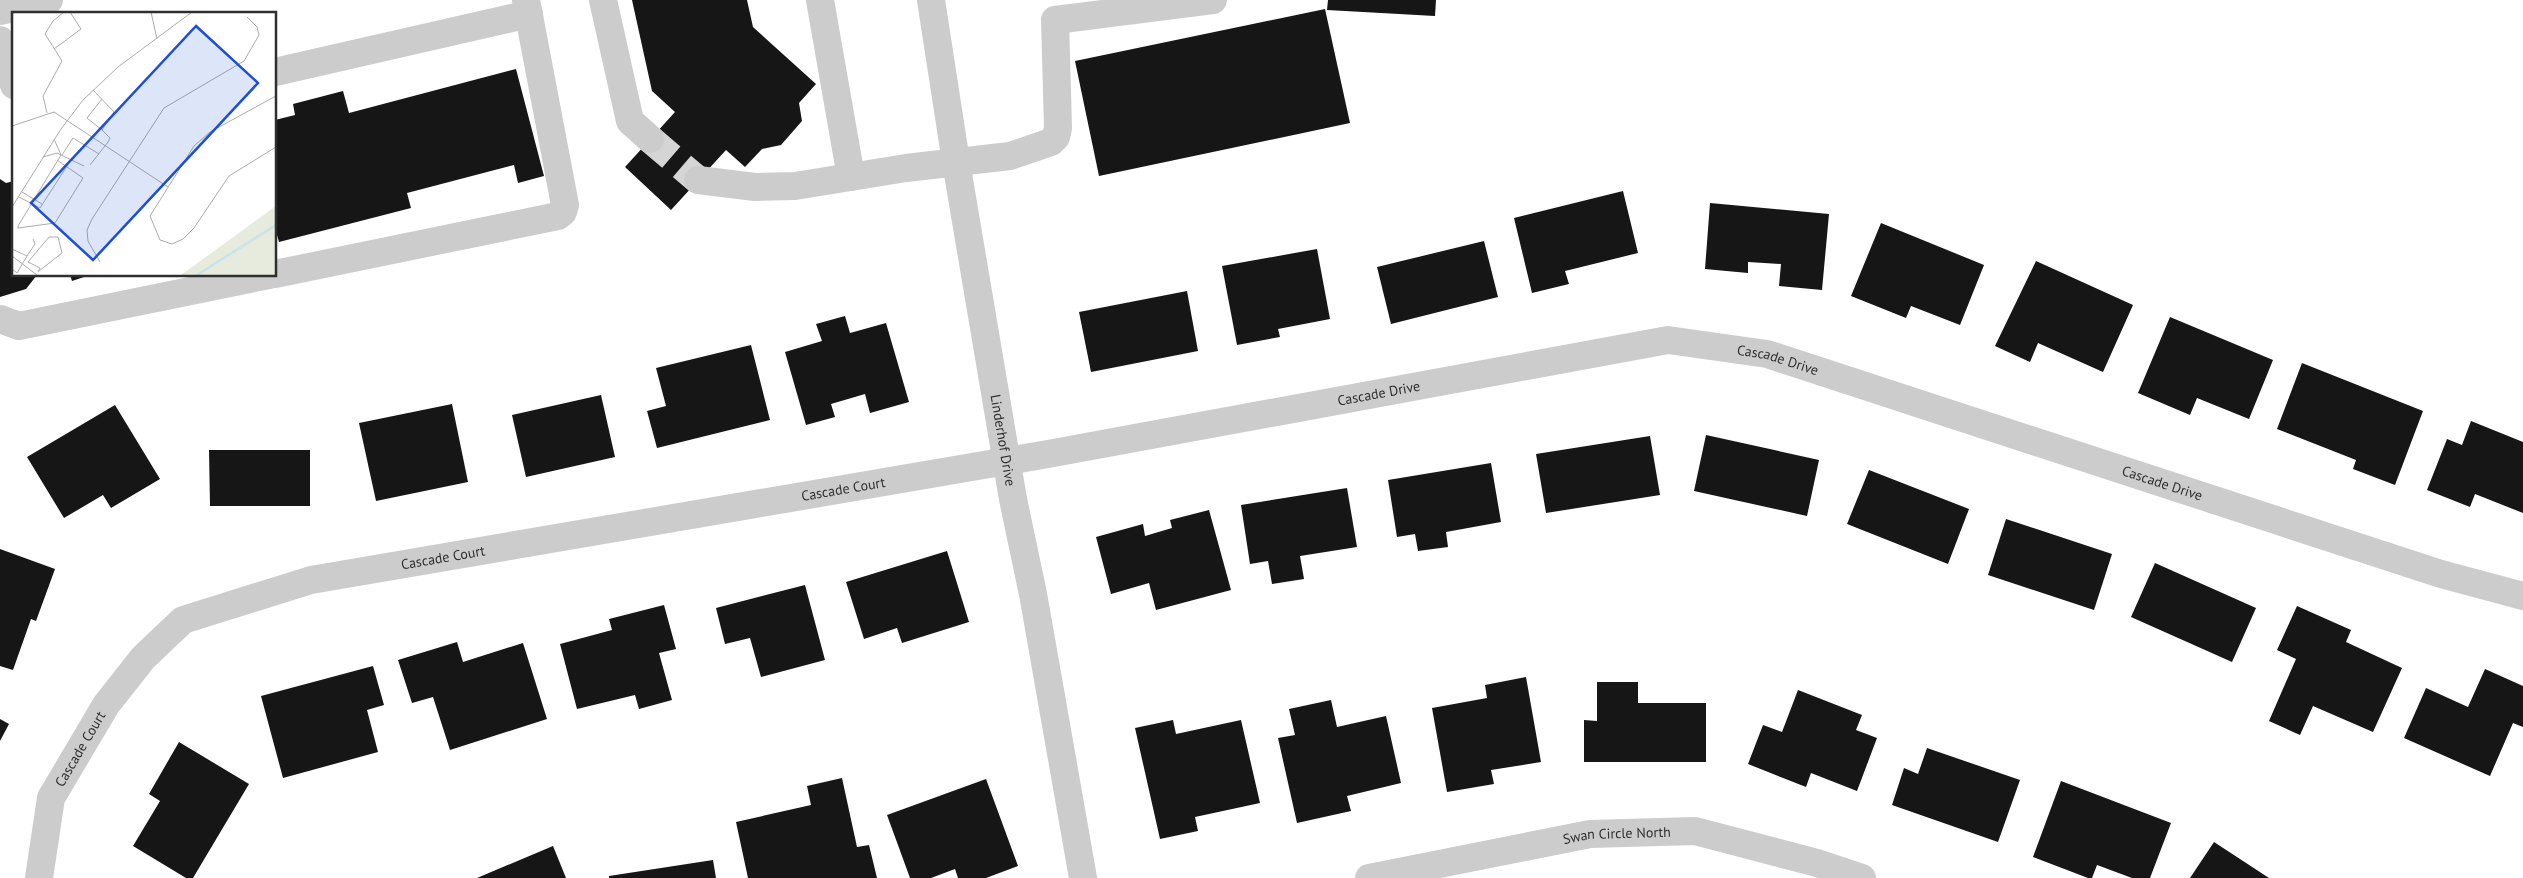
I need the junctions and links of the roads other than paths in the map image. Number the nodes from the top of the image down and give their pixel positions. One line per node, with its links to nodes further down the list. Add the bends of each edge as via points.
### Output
1 (603, 0): 12 (street, via 630,121)
2 (820, 0): 14 (street)
3 (931, 0): 13 (street, Linderhof Drive)
4 (1213, 0): 7 (street)
5 (46, 4): 8 (street)
6 (528, 7): 10 (street); 16 (street, via 565,205 563,212 558,216)
7 (1054, 10): 13 (street, via 1056,137 1051,142 1010,156)
8 (0, 11)
9 (0, 40): 11 (street)
10 (276, 72)
11 (12, 79)
12 (650, 139)
13 (956, 162): 14 (street); 19 (street, Linderhof Drive)
14 (851, 177): 15 (street, via 795,186 754,187)
15 (698, 180)
16 (276, 274)
17 (264, 276): 18 (street, via 19,326)
18 (0, 319)
19 (1007, 460): 20 (street, Cascade Drive, via 1668,340 1766,354 2441,574); 21 (street, Cascade Court, via 311,580 183,620 143,658 106,704 51,798); 22 (street, Linderhof Drive, via 1034,594)
20 (2523, 596)
21 (39, 878)
22 (1083, 878)
23 (1369, 878): 24 (street, Swan Circle North, via 1590,834 1695,831)
24 (1862, 878)

